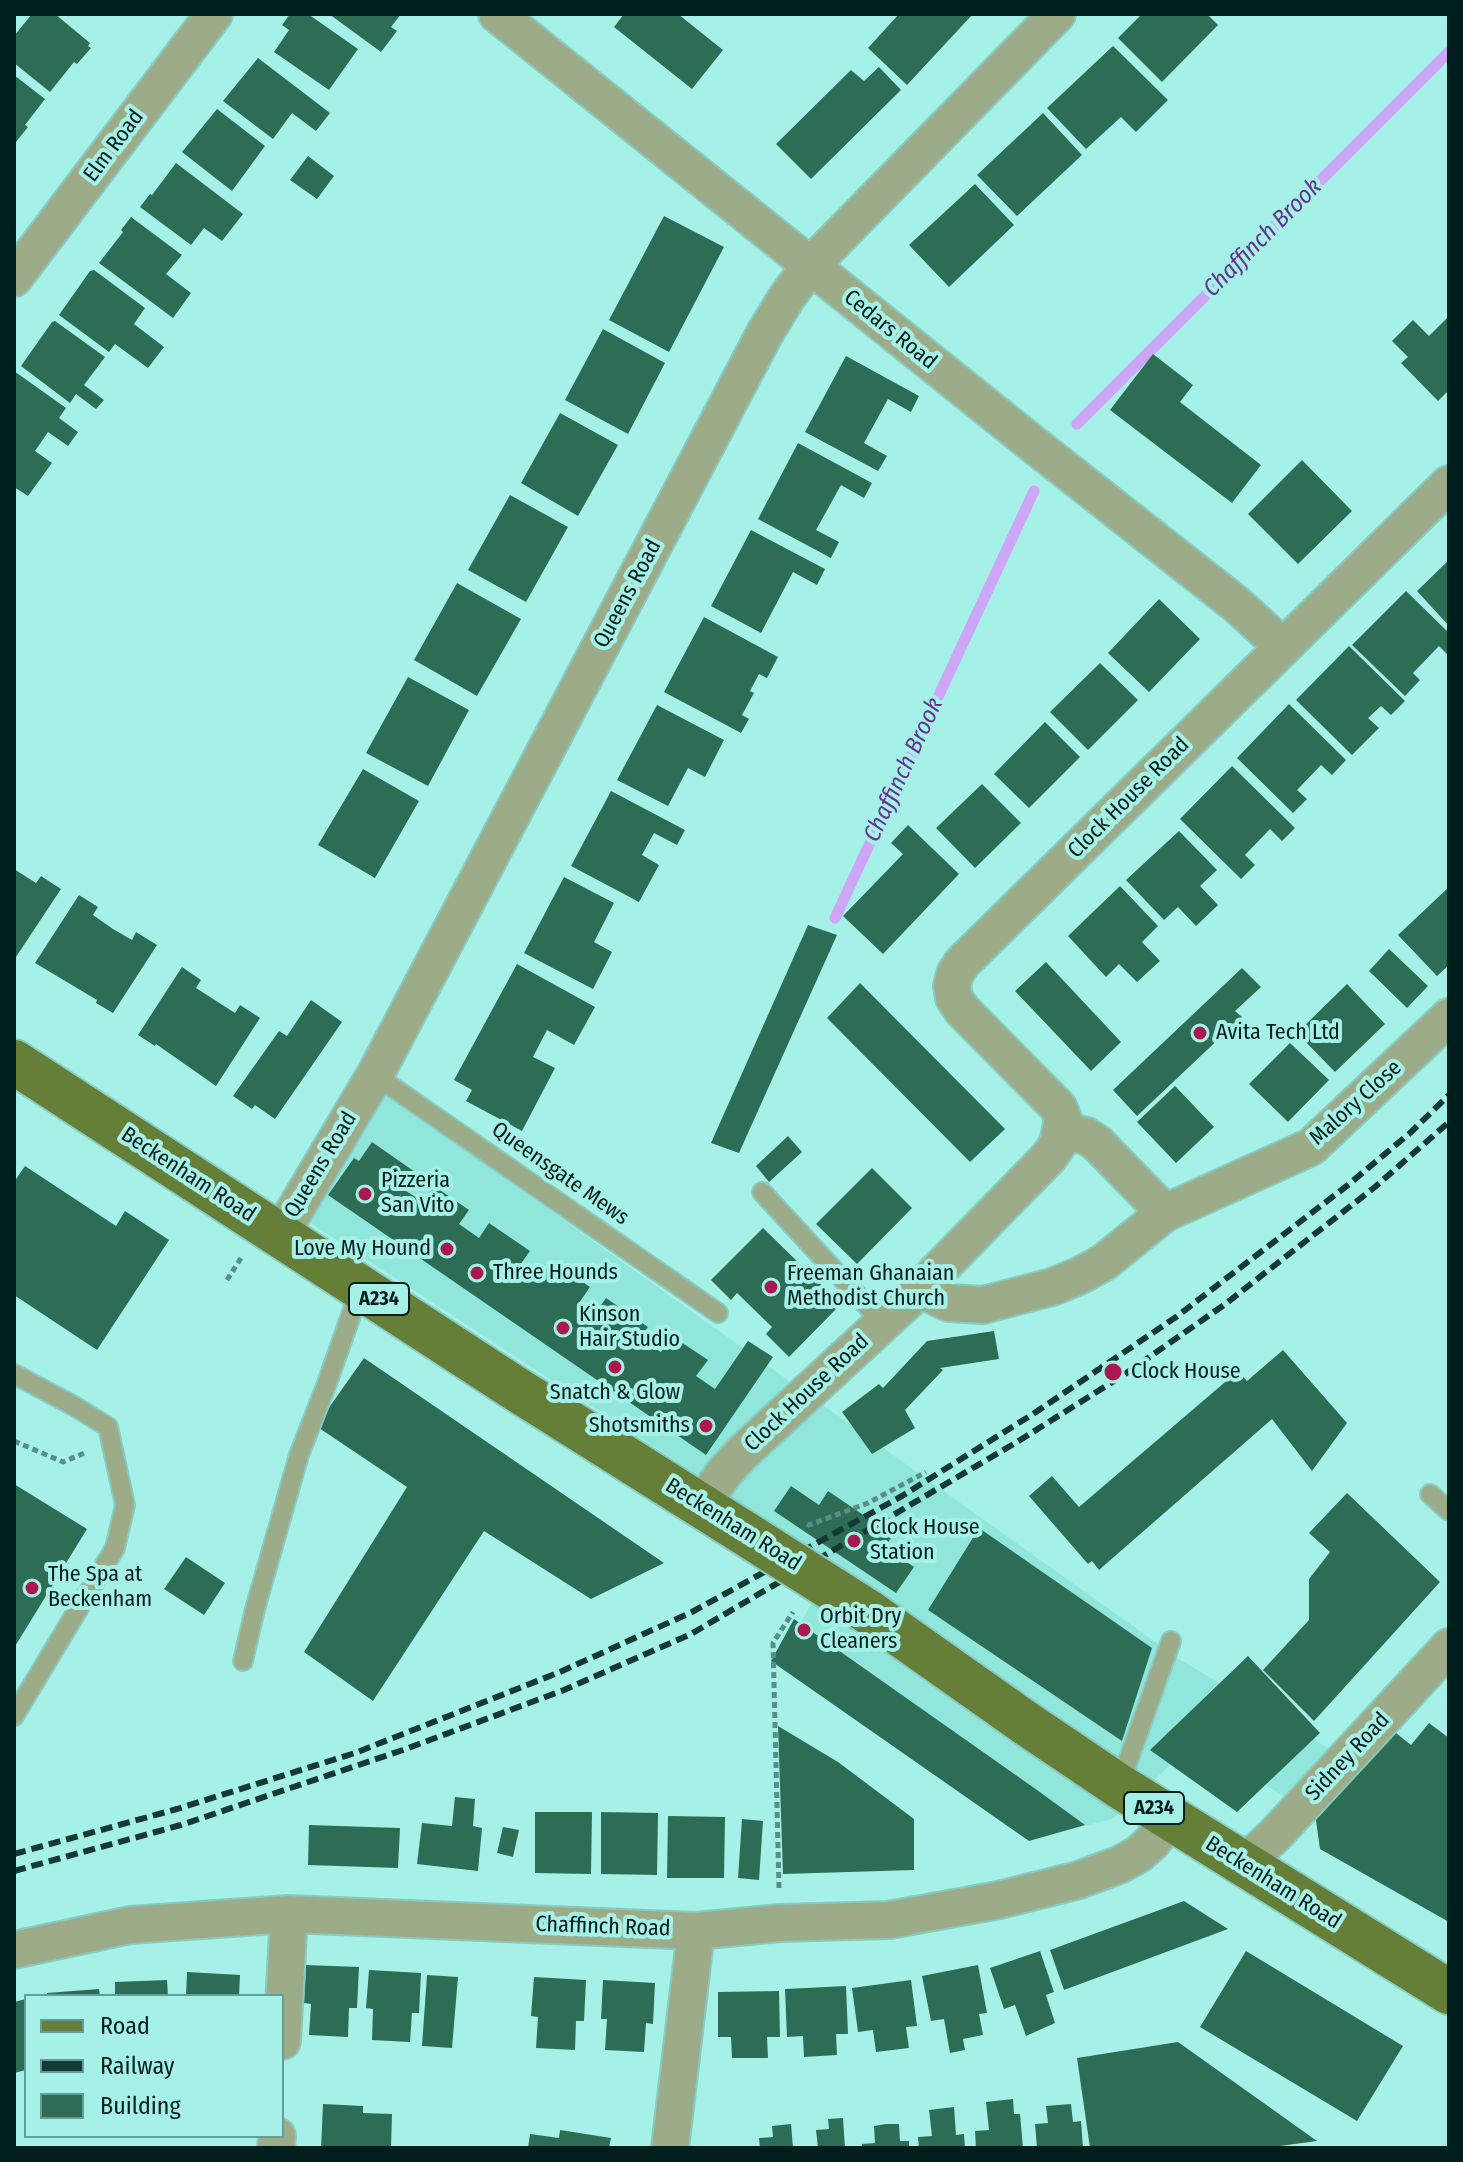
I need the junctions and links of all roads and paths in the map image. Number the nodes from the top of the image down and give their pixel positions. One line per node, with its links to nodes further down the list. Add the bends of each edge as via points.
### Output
1 (214, 14): 5 (street, Elm Road)
2 (497, 14): 4 (street, Cedars Road)
3 (1057, 14): 4 (street, Queens Road)
4 (810, 266): 7 (street, Cedars Road); 10 (street, Queens Road, via 765,333)
5 (14, 278)
6 (1449, 484): 7 (street, Clock House Road)
7 (1282, 646): 11 (street, Clock House Road, via 955,974 954,998 962,1010 1058,1107)
8 (1449, 1017): 13 (street, Malory Close, via 1311,1147)
9 (14, 1062): 14 (main road, Beckenham Road / A234)
10 (375, 1075): 14 (street, Queens Road); 17 (lane, Queensgate Mews)
11 (1062, 1130): 13 (street, via 1097,1143); 16 (street, Clock House Road, via 1049,1157)
12 (762, 1192): 18 (lane)
13 (1165, 1213): 16 (street, via 1103,1263 1052,1287 983,1305 949,1303)
14 (280, 1235): 15 (main road, Beckenham Road / A234)
15 (361, 1287): 24 (main road, Beckenham Road / A234); 30 (lane, via 299,1455)
16 (920, 1289): 18 (street, Clock House Road)
17 (718, 1313)
18 (882, 1322): 24 (street, Clock House Road, via 742,1453)
19 (14, 1374): 21 (lane, via 108,1427)
20 (14, 1441): 21 (path, via 63,1462)
21 (112, 1442): 31 (lane, via 125,1505 115,1548)
22 (926, 1472): 26 (path, via 868,1503 809,1525)
23 (1430, 1494): 25 (lane)
24 (701, 1505): 32 (main road, Beckenham Road / A234, bridge, via 867,1611)
25 (1449, 1511)
26 (799, 1519)
27 (800, 1600): 36 (path, via 773,1643)
28 (1171, 1641): 32 (lane)
29 (1449, 1647): 34 (street, Sidney Road)
30 (243, 1661)
31 (14, 1716)
32 (1119, 1786): 33 (main road, Beckenham Road / A234)
33 (1170, 1819): 34 (main road, Beckenham Road / A234); 36 (street, Chaffinch Road, via 1139,1854 1079,1880 889,1920)
34 (1244, 1864): 39 (main road, Beckenham Road / A234)
35 (289, 1914): 37 (street, Chaffinch Road); 38 (street, Chaffinch Road, via 130,1925); 40 (street)
36 (780, 1923): 37 (street, Chaffinch Road)
37 (696, 1931): 41 (street)
38 (14, 1950)
39 (1449, 1992)
40 (284, 2005)
41 (670, 2148)

